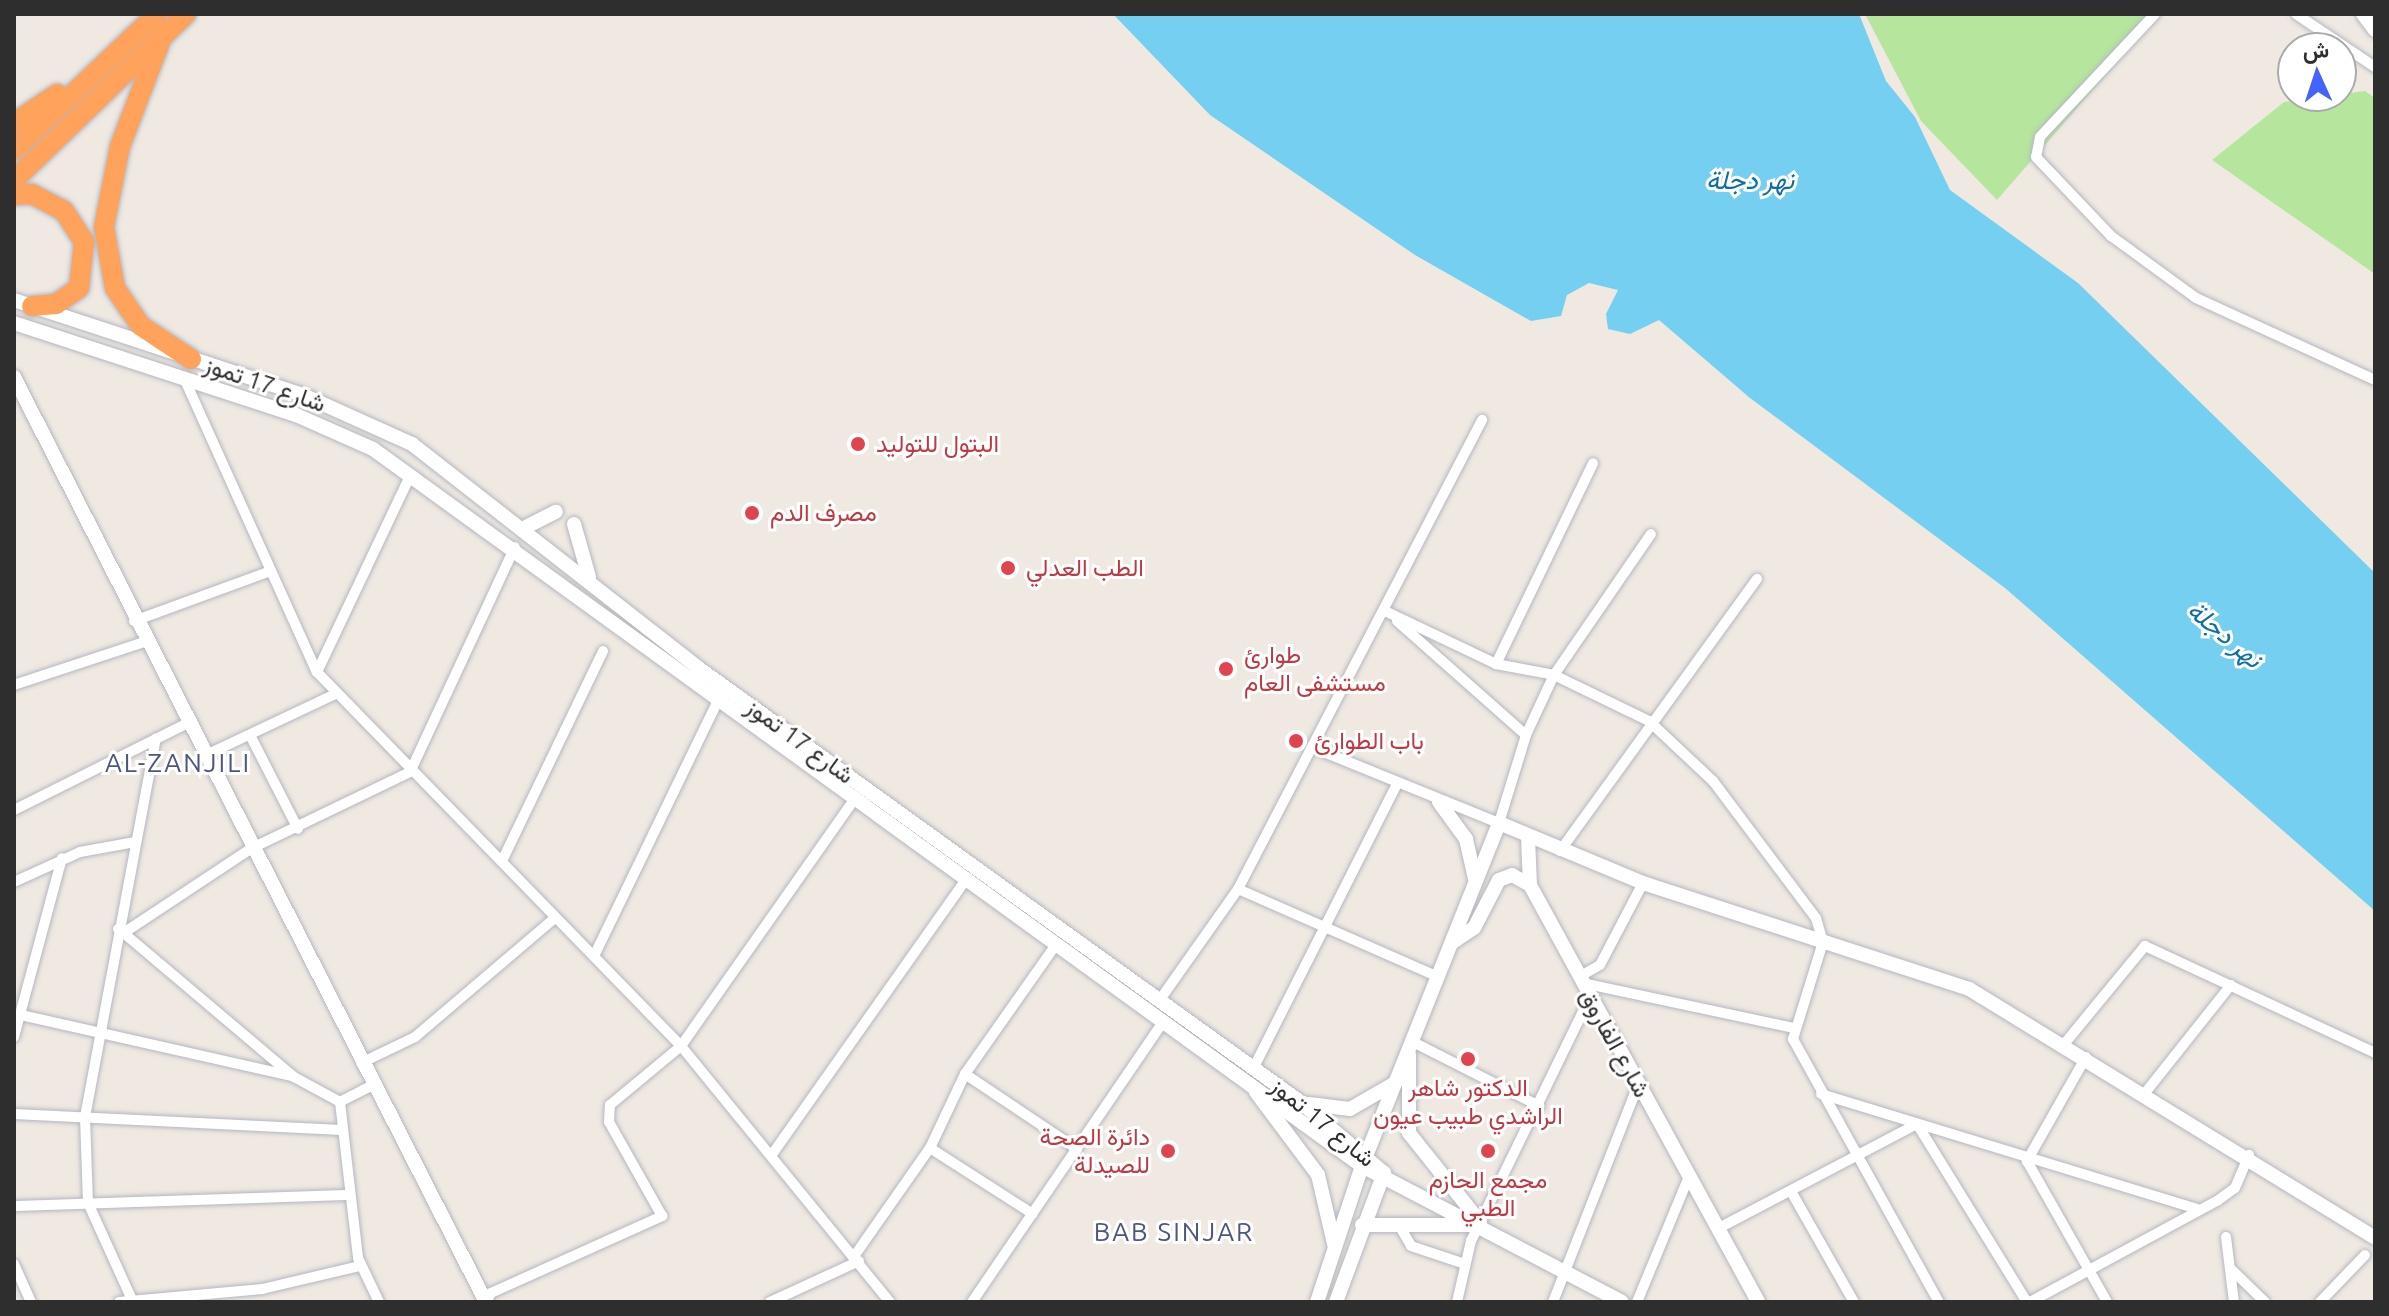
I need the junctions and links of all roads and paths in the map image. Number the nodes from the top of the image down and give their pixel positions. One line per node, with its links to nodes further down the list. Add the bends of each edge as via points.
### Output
1 (186, 14): 7 (highway)
2 (2155, 14): 18 (street, via 2040,137 2036,157 2111,236 2196,298)
3 (2296, 14): 9 (street)
4 (2363, 14): 6 (main road)
5 (146, 19): 8 (highway)
6 (2375, 30)
7 (160, 42): 12 (highway); 16 (highway, via 120,146 104,227 115,288 141,326)
8 (100, 65): 10 (highway); 11 (highway)
9 (2375, 67)
10 (14, 123)
11 (14, 150)
12 (14, 180)
13 (14, 195): 14 (highway, via 32,194 64,211 84,242 79,288 56,304)
14 (23, 303): 16 (main road, شارع 17 تموز)
15 (14, 323): 16 (main road, شارع 17 تموز)
16 (188, 369): 19 (main road, شارع 17 تموز); 20 (main road, شارع 17 تموز); 29 (street)
17 (14, 377): 33 (main road)
18 (2375, 380)
19 (303, 395): 20 (main road); 26 (main road, شارع 17 تموز, via 412,444)
20 (296, 415): 23 (main road, شارع 17 تموز, via 373,449)
21 (1482, 420): 32 (street)
22 (1593, 463): 36 (street)
23 (410, 476): 28 (main road, شارع 17 تموز); 37 (street)
24 (556, 512): 26 (main road)
25 (574, 524): 31 (main road)
26 (522, 529): 31 (main road, شارع 17 تموز)
27 (1651, 534): 38 (street)
28 (515, 546): 41 (main road, شارع 17 تموز); 49 (street)
29 (271, 571): 33 (street); 37 (street)
30 (1757, 579): 42 (street)
31 (591, 581): 79 (main road, شارع 17 تموز, via 697,667)
32 (1387, 612): 36 (street); 44 (street); 47 (street)
33 (134, 621): 34 (main road)
34 (144, 642): 39 (street); 43 (main road)
35 (603, 651): 61 (street)
36 (1496, 664): 38 (street)
37 (317, 672): 40 (street)
38 (1554, 675): 42 (street); 44 (street)
39 (14, 685)
40 (337, 693): 45 (street); 49 (street)
41 (720, 696): 51 (main road, شارع 17 تموز); 74 (street)
42 (1649, 721): 59 (street); 72 (street, via 1713,781 1816,918)
43 (188, 723): 46 (street); 48 (main road)
44 (1526, 735): 54 (street)
45 (251, 737): 48 (street); 55 (street)
46 (156, 739): 53 (street); 57 (street)
47 (1314, 748): 50 (street); 67 (street)
48 (204, 756): 58 (main road)
49 (410, 772): 55 (street); 61 (street)
50 (1397, 784): 52 (street); 69 (street)
51 (856, 797): 62 (main road, شارع 17 تموز); 87 (street)
52 (1439, 802): 54 (street); 65 (main road, via 1466,839)
53 (14, 810)
54 (1499, 823): 56 (main road); 65 (main road)
55 (298, 829): 58 (street)
56 (1528, 838): 59 (main road); 66 (main road)
57 (135, 842): 60 (street); 70 (street)
58 (252, 848): 70 (street, via 128,930); 90 (main road)
59 (1560, 851): 64 (main road)
60 (62, 858): 63 (street); 80 (street)
61 (502, 861): 68 (street)
62 (967, 878): 73 (main road, شارع 17 تموز); 108 (street)
63 (14, 882)
64 (1643, 883): 72 (main road); 76 (street, via 1600,965)
65 (1475, 885): 71 (main road)
66 (1530, 885): 71 (main road, via 1512,875 1499,880 1474,928); 76 (main road, شارع الفاروق)
67 (1238, 889): 69 (street); 79 (street)
68 (555, 918): 74 (street); 90 (street, via 415,1037)
69 (1323, 926): 75 (street); 92 (street)
70 (118, 929): 83 (street); 93 (street)
71 (1453, 942): 75 (main road)
72 (1823, 942): 82 (street); 85 (main road, via 1969,989)
73 (1057, 943): 81 (main road, شارع 17 تموز); 91 (street)
74 (594, 956): 87 (street)
75 (1438, 977): 86 (main road)
76 (1581, 980): 78 (main road, شارع الفاروق); 82 (street)
77 (2231, 985): 85 (street, via 2145,946); 88 (street); 97 (street)
78 (1590, 997): 95 (main road, شارع الفاروق); 101 (street)
79 (1159, 1001): 92 (main road, شارع 17 تموز)
80 (21, 1015): 83 (street); 84 (street)
81 (1164, 1021): 92 (main road, شارع 17 تموز); 107 (street)
82 (1794, 1028): 98 (street)
83 (100, 1032): 93 (street); 103 (street)
84 (14, 1037)
85 (2065, 1043): 89 (main road)
86 (1410, 1045): 94 (main road); 101 (street); 123 (main road, via 1412,1139)
87 (681, 1046): 108 (street); 141 (street, via 608,1111 662,1216 491,1293)
88 (2375, 1053)
89 (2086, 1057): 97 (main road); 112 (street)
90 (361, 1063): 96 (main road)
91 (965, 1074): 106 (street); 107 (street)
92 (1251, 1074): 99 (main road, شارع 17 تموز); 111 (main road, شارع 17 تموز); 129 (main road, via 1318,1175 1334,1224)
93 (294, 1077): 100 (street)
94 (1395, 1082): 99 (main road, via 1344,1110); 111 (main road)
95 (1638, 1085): 114 (main road, شارع الفاروق); 135 (street)
96 (371, 1086): 100 (street); 141 (main road)
97 (2145, 1093): 110 (main road)
98 (1821, 1094): 104 (street); 109 (street)
99 (1299, 1101): 111 (main road, شارع 17 تموز)
100 (340, 1102): 105 (street)
101 (1539, 1106): 123 (street)
102 (14, 1114): 103 (street)
103 (85, 1117): 105 (street); 117 (street)
104 (1917, 1124): 109 (street); 112 (street); 153 (street)
105 (342, 1130): 116 (street)
106 (930, 1148): 120 (street); 128 (street)
107 (1077, 1149): 120 (street)
108 (773, 1153): 128 (street)
109 (1856, 1155): 115 (street); 152 (street)
110 (2249, 1155): 119 (street, via 2235,1188); 126 (main road)
111 (1366, 1160): 113 (main road, شارع 17 تموز); 129 (main road)
112 (2027, 1161): 119 (street); 134 (street)
113 (1384, 1173): 121 (main road); 123 (main road)
114 (1688, 1179): 124 (main road, شارع الفاروق); 149 (street)
115 (1792, 1193): 124 (street); 151 (street)
116 (348, 1195): 117 (street); 132 (street)
117 (88, 1203): 118 (street); 139 (street)
118 (14, 1206)
119 (2196, 1209): 134 (street)
120 (1033, 1214): 143 (street)
121 (1362, 1225): 122 (main road); 145 (main road)
122 (1399, 1225): 123 (main road); 131 (street, via 1411,1246)
123 (1482, 1225): 131 (street); 135 (main road)
124 (1717, 1229): 150 (main road, شارع الفاروق)
125 (2226, 1237): 133 (street)
126 (2375, 1238)
127 (2365, 1255): 157 (street)
128 (857, 1258): 136 (street); 142 (street)
129 (1334, 1259): 144 (main road)
130 (14, 1264): 137 (street)
131 (1465, 1264): 146 (street)
132 (360, 1266): 139 (street, via 262,1289); 140 (street)
133 (2230, 1268): 155 (street); 156 (street)
134 (2089, 1269): 153 (street); 154 (street)
135 (1566, 1270): 147 (street); 148 (main road)
136 (778, 1300)
137 (31, 1302)
138 (119, 1302): 139 (street)
139 (132, 1302)
140 (379, 1302)
141 (486, 1302)
142 (890, 1302)
143 (972, 1302)
144 (1317, 1302)
145 (1336, 1302)
146 (1457, 1302)
147 (1553, 1302)
148 (1622, 1302)
149 (1637, 1302)
150 (1758, 1302)
151 (1854, 1302)
152 (1939, 1302)
153 (2029, 1302)
154 (2107, 1302)
155 (2234, 1302)
156 (2265, 1302)
157 (2320, 1302)

